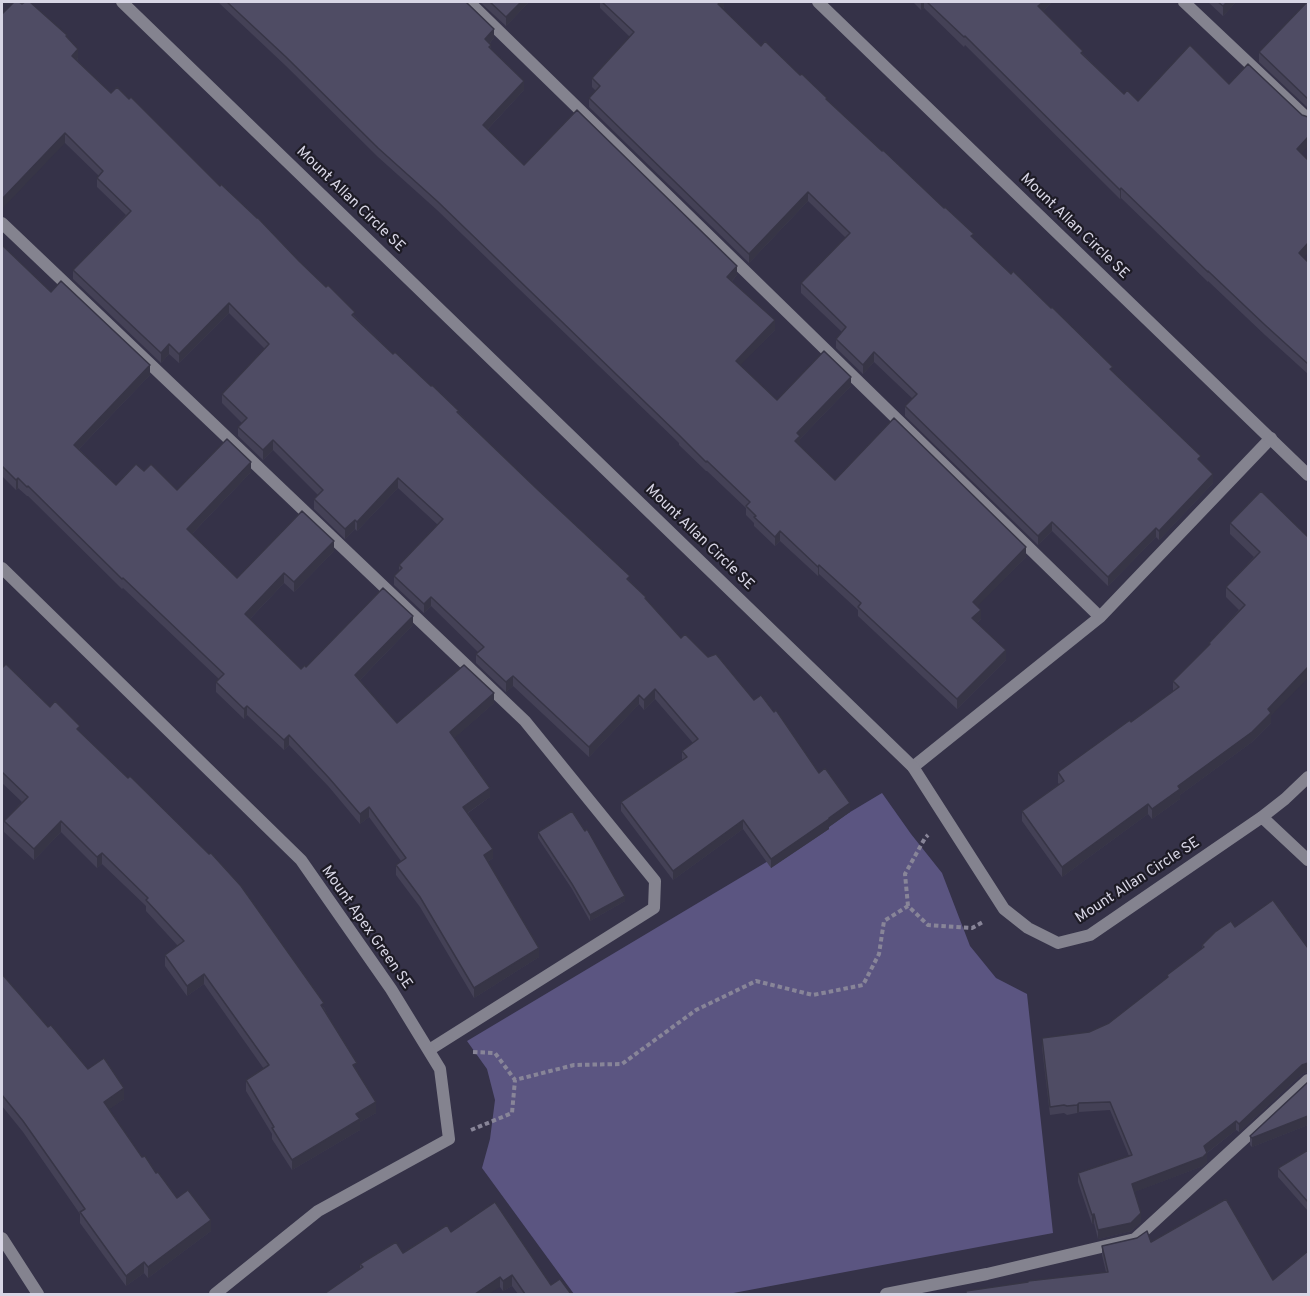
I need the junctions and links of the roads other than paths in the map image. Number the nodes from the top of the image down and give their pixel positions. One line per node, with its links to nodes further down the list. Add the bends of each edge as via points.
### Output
1 (122, 2): 11 (street, Mount Allan Circle SE)
2 (469, 2): 10 (street)
3 (818, 2): 7 (street, Mount Allan Circle SE)
4 (1184, 2): 5 (street)
5 (1308, 119)
6 (2, 224): 15 (street, via 525,721 655,881 654,908)
7 (1271, 438): 8 (street, Mount Allan Circle SE); 10 (street)
8 (1308, 475)
9 (2, 568): 15 (street, Mount Apex Green SE, via 301,860 392,989)
10 (1100, 617): 11 (street)
11 (913, 767): 13 (street, Mount Allan Circle SE, via 1004,909 1028,928 1058,943 1090,934)
12 (1308, 778): 13 (street, Mount Allan Circle SE)
13 (1262, 817): 14 (street)
14 (1308, 860)
15 (429, 1050): 19 (street, Mount Apex Green SE, via 440,1069 449,1139 318,1210)
16 (1308, 1080): 20 (street, via 1134,1239)
17 (2, 1238): 18 (street)
18 (38, 1294)
19 (215, 1294)
20 (886, 1294)

